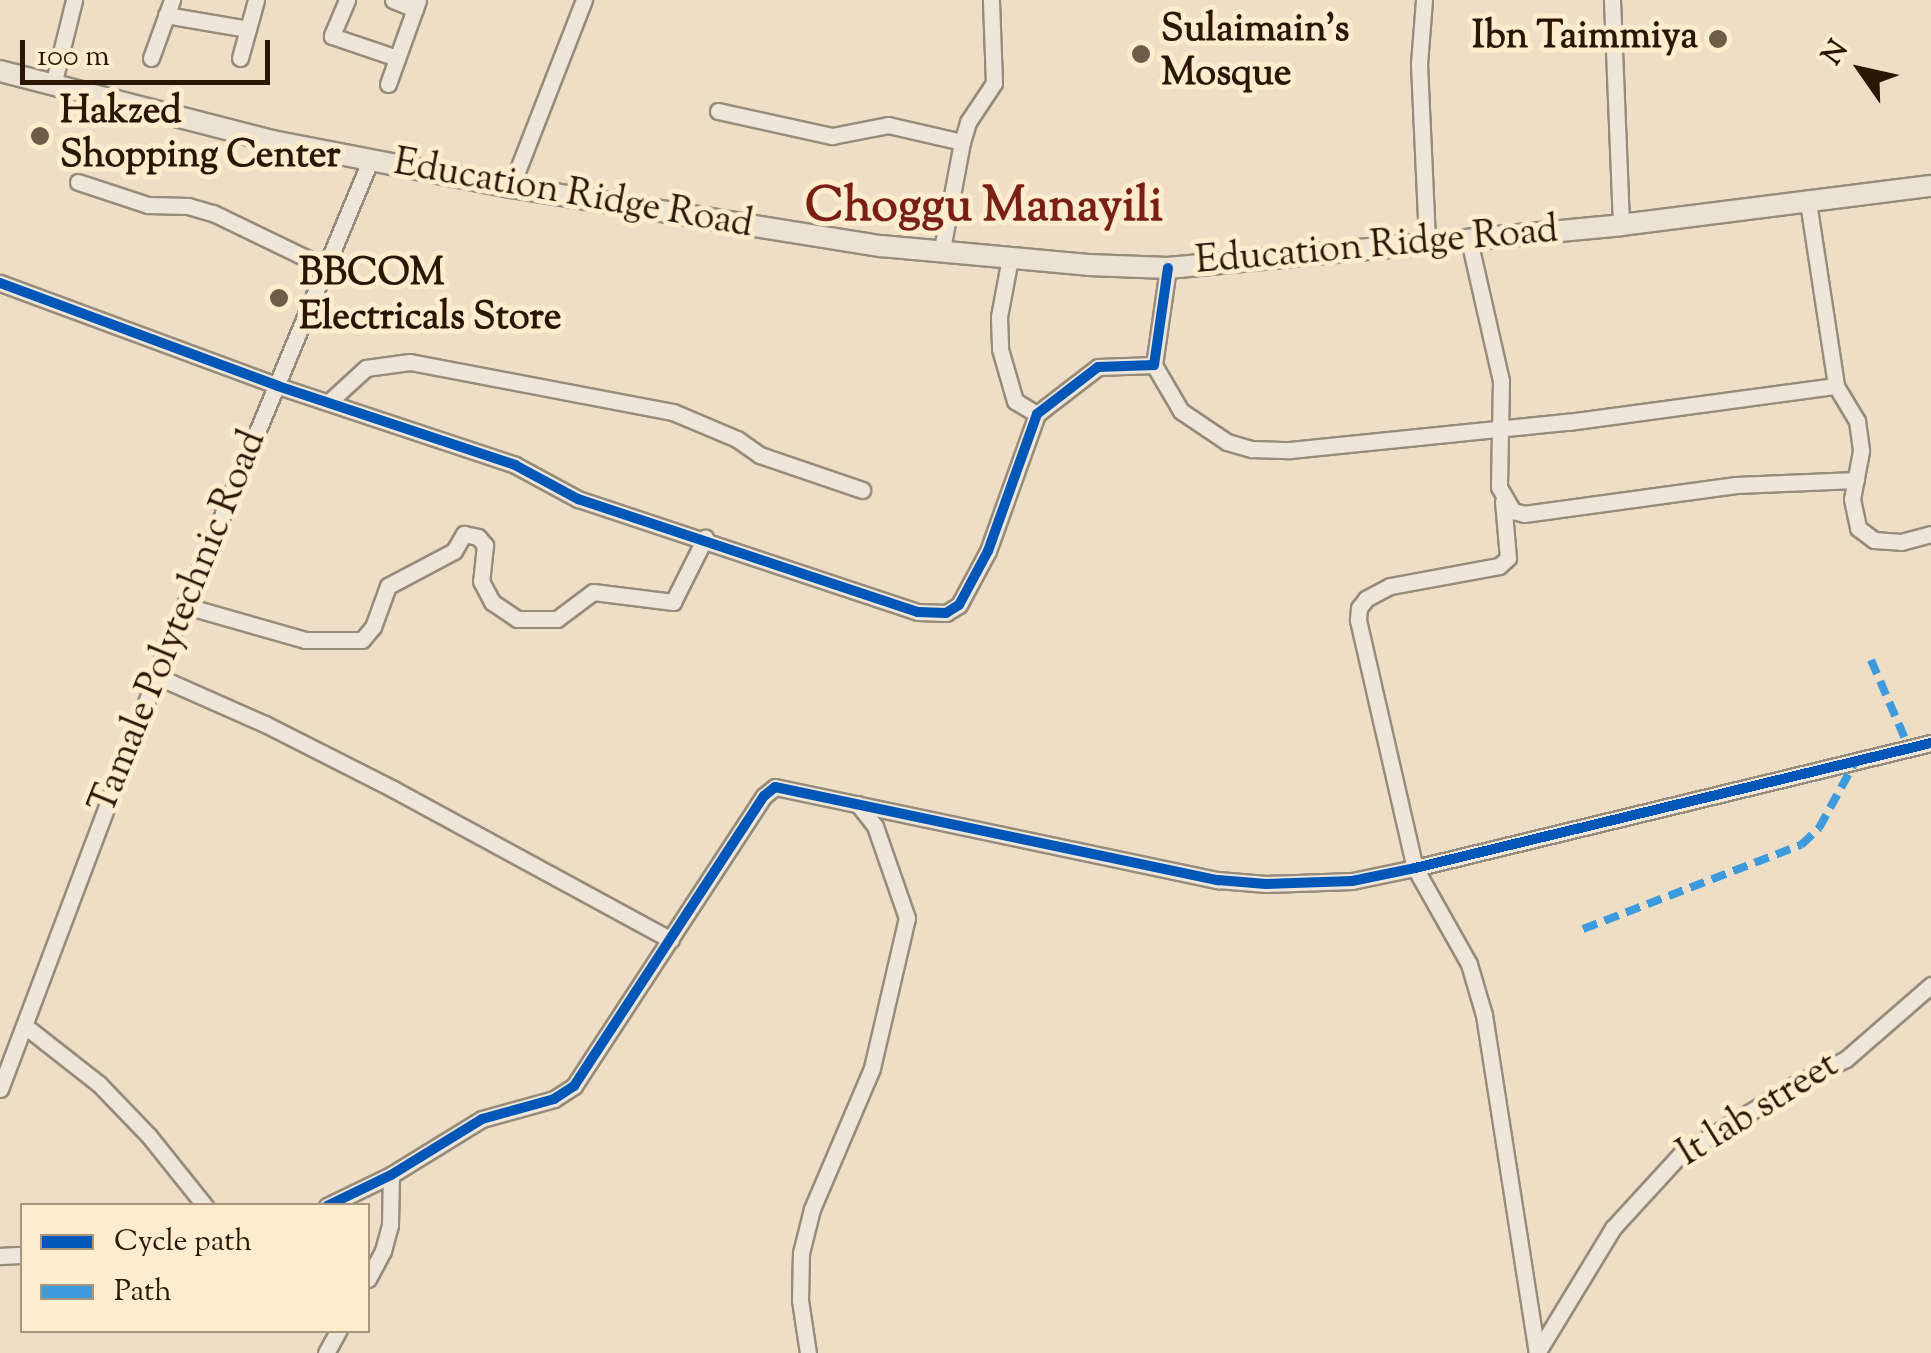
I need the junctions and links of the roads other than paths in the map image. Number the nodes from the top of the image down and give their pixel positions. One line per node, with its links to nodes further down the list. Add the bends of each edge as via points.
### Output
1 (74, 0): 17 (street)
2 (256, 0): 11 (street)
3 (346, 0): 14 (street, via 332,36)
4 (393, 0): 9 (street)
5 (584, 0): 23 (street)
6 (990, 0): 19 (street, via 994,83)
7 (1424, 0): 27 (street)
8 (1612, 0): 25 (street)
9 (416, 4): 14 (street)
10 (169, 8): 11 (street); 12 (street)
11 (248, 29): 13 (street)
12 (151, 58)
13 (240, 58)
14 (397, 58): 16 (street)
15 (0, 71): 17 (main road, Education Ridge Road)
16 (388, 84)
17 (53, 86): 20 (main road, Education Ridge Road)
18 (718, 111): 19 (street, via 832,136 888,125)
19 (962, 142): 28 (street)
20 (370, 161): 23 (main road, Education Ridge Road); 30 (street, Tamale Polytechnic Road)
21 (78, 182): 30 (street, via 148,205 213,213)
22 (1931, 186): 24 (main road, Education Ridge Road)
23 (511, 187): 28 (main road, Education Ridge Road, via 792,233)
24 (1808, 202): 25 (main road, Education Ridge Road); 35 (street)
25 (1620, 225): 26 (main road, Education Ridge Road)
26 (1469, 240): 27 (main road, Education Ridge Road); 38 (street, via 1501,381)
27 (1426, 242): 31 (main road, Education Ridge Road)
28 (942, 249): 29 (main road, Education Ridge Road)
29 (1010, 258): 31 (main road, Education Ridge Road); 37 (street, via 1000,349 1015,401)
30 (327, 268): 34 (street, Tamale Polytechnic Road)
31 (1168, 268): 33 (street)
32 (0, 284): 34 (street)
33 (1154, 365): 37 (street, via 1098,367); 38 (street, via 1181,411 1227,442 1252,450)
34 (278, 386): 36 (street); 44 (street, Tamale Polytechnic Road)
35 (1836, 386): 38 (street); 39 (street, via 1856,421)
36 (330, 401): 40 (street, via 366,368 410,362 673,412 760,455); 43 (street, via 516,465 578,499)
37 (1037, 414): 43 (street, via 988,550 958,605 946,613 918,612)
38 (1498, 426): 41 (street)
39 (1856, 480): 41 (street, via 1736,485 1524,514); 42 (street, via 1853,516 1874,540)
40 (862, 490)
41 (1503, 501): 48 (street, via 1508,558 1499,566 1390,586 1359,608)
42 (1931, 534)
43 (705, 538): 44 (street, via 673,602 592,592 557,619 517,619 492,602 481,581 485,545 464,534 444,557 388,586 362,640 305,640)
44 (186, 606): 45 (street, Tamale Polytechnic Road)
45 (156, 676): 49 (street, via 393,789); 51 (street, Tamale Polytechnic Road)
46 (1931, 744): 48 (street)
47 (858, 804): 48 (street, via 1218,880 1352,881); 49 (street, via 775,787); 58 (street, via 876,826 907,918 872,1068 812,1209 801,1253)
48 (1415, 868): 57 (street, via 1469,964 1484,1015)
49 (671, 940): 53 (street, via 574,1086 554,1100 482,1119)
50 (1931, 985): 57 (street, It lab street, via 1846,1059 1680,1155 1613,1228)
51 (25, 1026): 52 (street, Tamale Polytechnic Road); 54 (street, via 100,1084)
52 (0, 1089)
53 (391, 1176): 55 (street); 56 (street, via 390,1225)
54 (202, 1203)
55 (333, 1203)
56 (370, 1275)
57 (1537, 1352)
58 (808, 1353)

